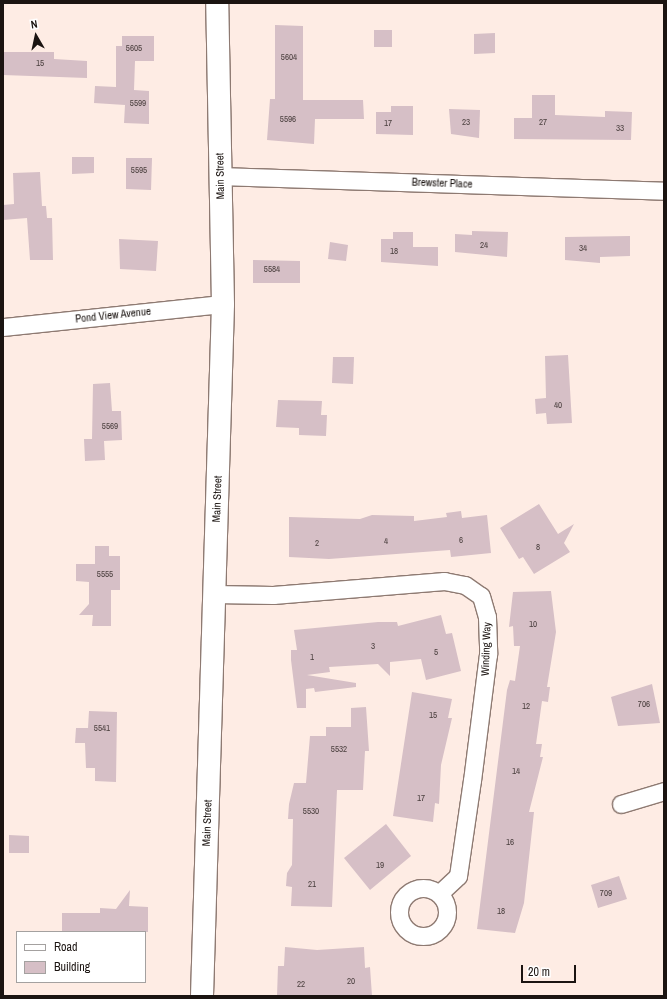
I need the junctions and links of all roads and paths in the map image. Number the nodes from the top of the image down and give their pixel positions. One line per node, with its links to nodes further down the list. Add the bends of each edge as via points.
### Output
1 (217, 3): 2 (main road, Main Street)
2 (220, 176): 3 (street, Brewster Place); 4 (main road, Main Street)
3 (664, 191)
4 (224, 304): 5 (street, Pond View Avenue); 6 (main road, Main Street)
5 (3, 327)
6 (213, 594): 9 (street, Winding Way, via 273,595 444,581 465,585 481,596 487,617 488,654 472,780 458,876); 10 (main road, Main Street)
7 (664, 791): 8 (street)
8 (621, 804)
9 (439, 894)
10 (202, 996)

